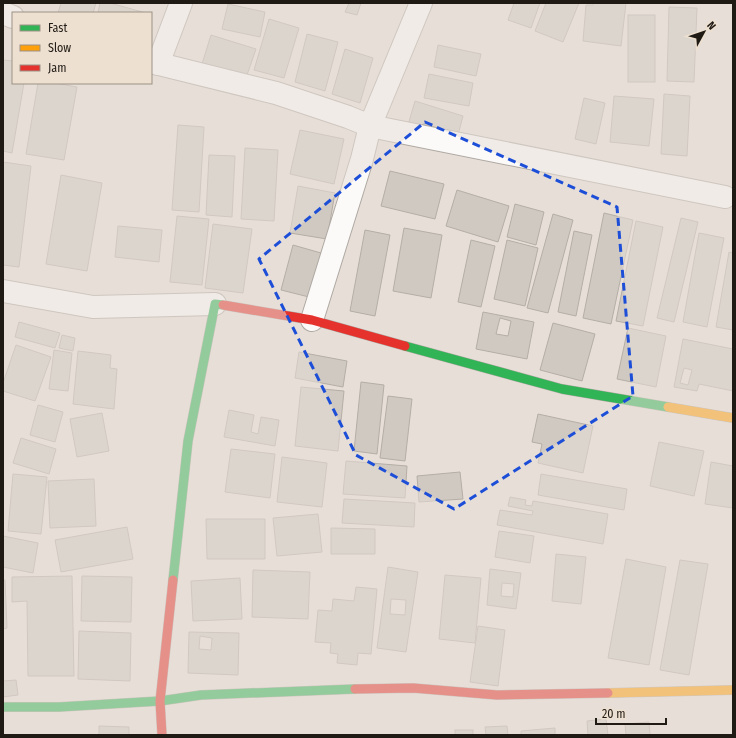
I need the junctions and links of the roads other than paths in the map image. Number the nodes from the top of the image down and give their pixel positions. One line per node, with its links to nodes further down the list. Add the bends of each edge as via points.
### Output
1 (181, 3): 3 (street)
2 (421, 3): 4 (street)
3 (155, 63): 4 (street, via 276,93)
4 (370, 126): 5 (street); 8 (street)
5 (725, 197)
6 (3, 291): 7 (street, via 93,307)
7 (216, 304): 8 (street); 11 (street, via 188,441)
8 (312, 320): 9 (street, via 562,389)
9 (733, 418)
10 (733, 690): 11 (street, via 497,695 388,688 201,695)
11 (160, 701): 12 (street, via 59,707); 13 (street)
12 (3, 707)
13 (162, 735)

